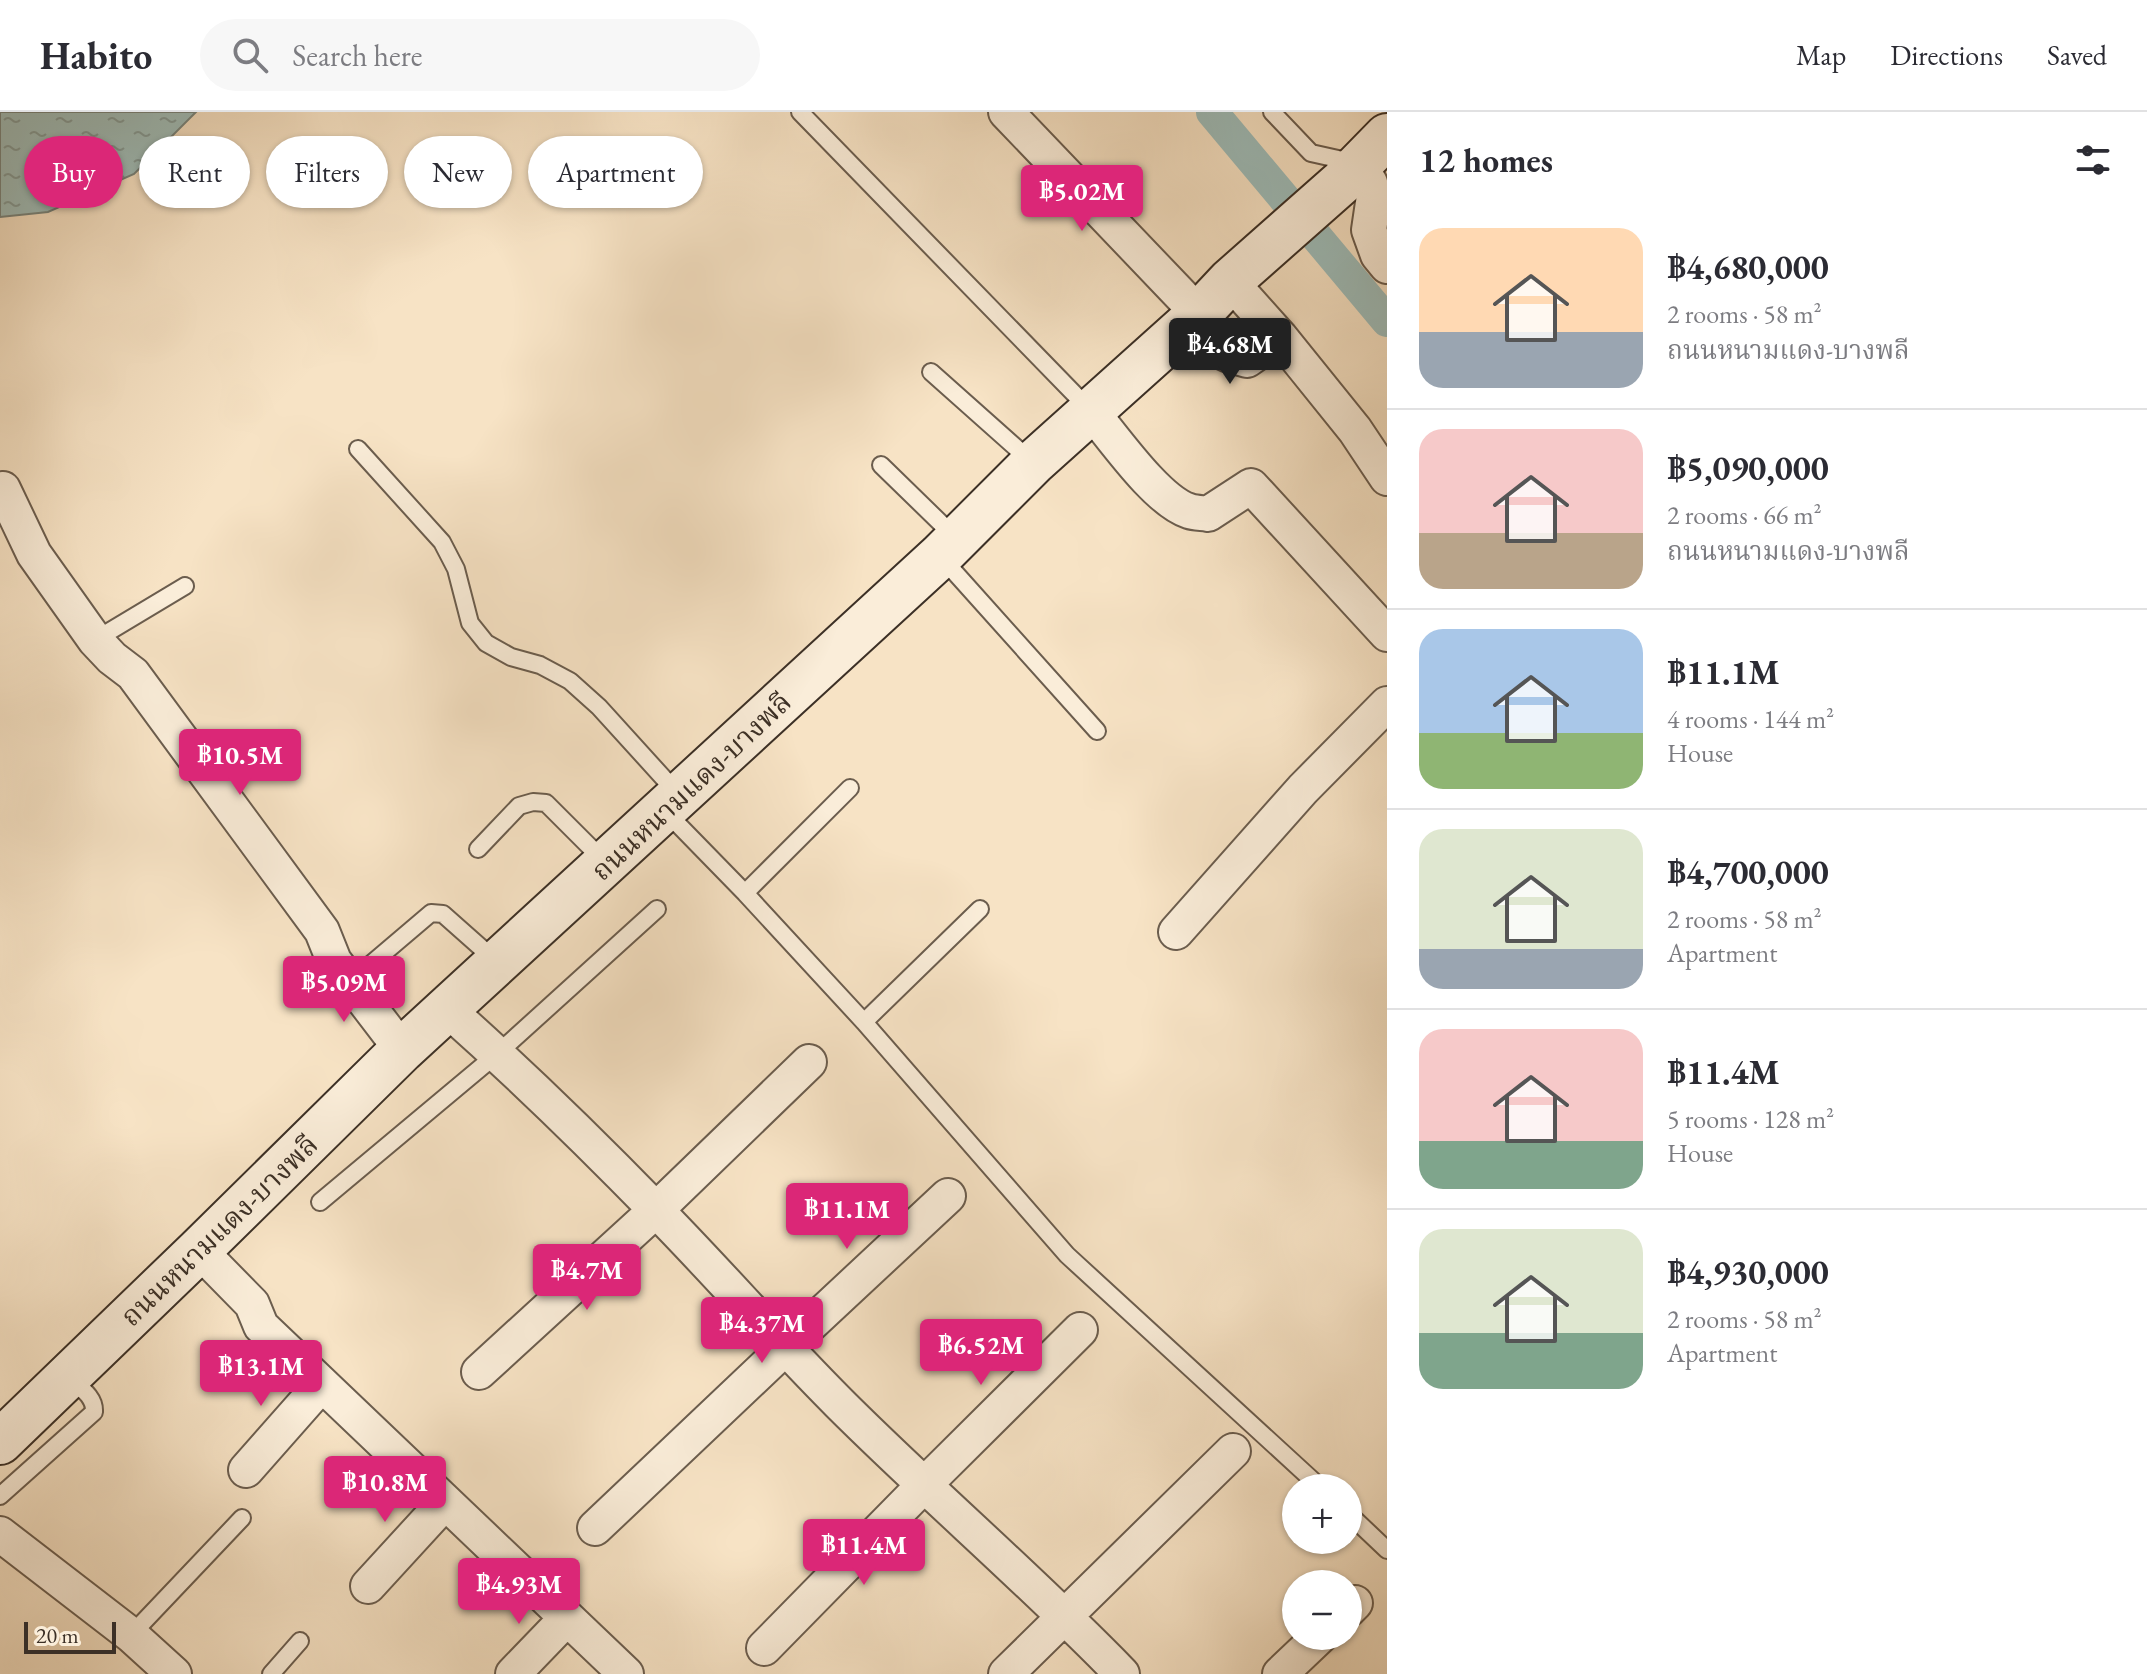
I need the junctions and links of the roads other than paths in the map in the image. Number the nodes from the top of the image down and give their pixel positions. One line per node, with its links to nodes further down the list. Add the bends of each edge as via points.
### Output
1 (800, 112): 10 (lane)
2 (1006, 112): 7 (street)
3 (1272, 112): 4 (lane, via 1311,153)
4 (1363, 160): 5 (street, via 1374,196 1369,230); 6 (main road, ถนนหนามแดง-บางพลี)
5 (1387, 266)
6 (1230, 281): 7 (main road, ถนนหนามแดง-บางพลี); 8 (street)
7 (1195, 318): 8 (street, via 1226,354 1237,358 1247,360); 10 (main road, ถนนหนามแดง-บางพลี)
8 (1280, 337): 14 (street)
9 (931, 372): 12 (lane)
10 (1091, 411): 12 (main road, ถนนหนามแดง-บางพลี); 18 (street, via 1165,497 1188,511 1208,514 1251,486)
11 (358, 449): 23 (lane, via 442,542 456,569 470,623 486,643 570,681 599,707)
12 (1033, 463): 16 (main road, ถนนหนามแดง-บางพลี)
13 (881, 465): 16 (lane)
14 (1387, 478)
15 (3, 489): 19 (street, via 34,554)
16 (949, 548): 21 (lane); 23 (main road, ถนนหนามแดง-บางพลี)
17 (185, 586): 19 (lane)
18 (1387, 634)
19 (103, 649): 34 (street, via 133,674 242,820 322,931 334,961)
20 (1387, 704): 29 (street)
21 (1097, 731)
22 (850, 788): 26 (lane)
23 (672, 803): 25 (main road, ถนนหนามแดง-บางพลี); 26 (lane)
24 (478, 849): 25 (lane, via 519,806 546,803)
25 (607, 864): 30 (main road, ถนนหนามแดง-บางพลี)
26 (745, 893): 33 (lane)
27 (657, 909): 35 (lane)
28 (980, 909): 33 (lane)
29 (1176, 932)
30 (497, 962): 31 (lane, via 437,912); 32 (main road, ถนนหนามแดง-บางพลี)
31 (371, 964)
32 (447, 1009): 34 (main road, ถนนหนามแดง-บางพลี); 35 (street)
33 (864, 1022): 49 (lane, via 1067,1255)
34 (402, 1050): 40 (main road, ถนนหนามแดง-บางพลี)
35 (497, 1054): 38 (lane); 39 (street)
36 (809, 1062): 39 (street)
37 (948, 1196): 42 (street)
38 (320, 1202)
39 (656, 1210): 42 (street); 43 (street)
40 (190, 1259): 44 (main road, ถนนหนามแดง-บางพลี); 45 (street, via 252,1304 261,1326)
41 (1080, 1330): 50 (street)
42 (785, 1348): 50 (street); 55 (street)
43 (479, 1372)
44 (68, 1377): 46 (main road, ถนนหนามแดง-บางพลี); 51 (lane, via 91,1397 94,1412)
45 (321, 1385): 48 (street); 52 (street)
46 (0, 1442)
47 (1233, 1451): 59 (street)
48 (246, 1470)
49 (1306, 1474)
50 (923, 1486): 59 (street); 63 (street)
51 (0, 1496)
52 (445, 1502): 58 (street); 60 (street)
53 (242, 1518): 61 (lane)
54 (1362, 1526): 57 (lane)
55 (595, 1528)
56 (0, 1534): 61 (street)
57 (1387, 1550)
58 (368, 1586)
59 (1066, 1617): 69 (street); 70 (street)
60 (566, 1619): 67 (street); 68 (street)
61 (131, 1635): 65 (street)
62 (300, 1641): 66 (lane)
63 (764, 1648)
64 (1305, 1650): 71 (street)
65 (174, 1674)
66 (271, 1674)
67 (513, 1674)
68 (626, 1674)
69 (1006, 1674)
70 (1122, 1674)
71 (1280, 1674)

